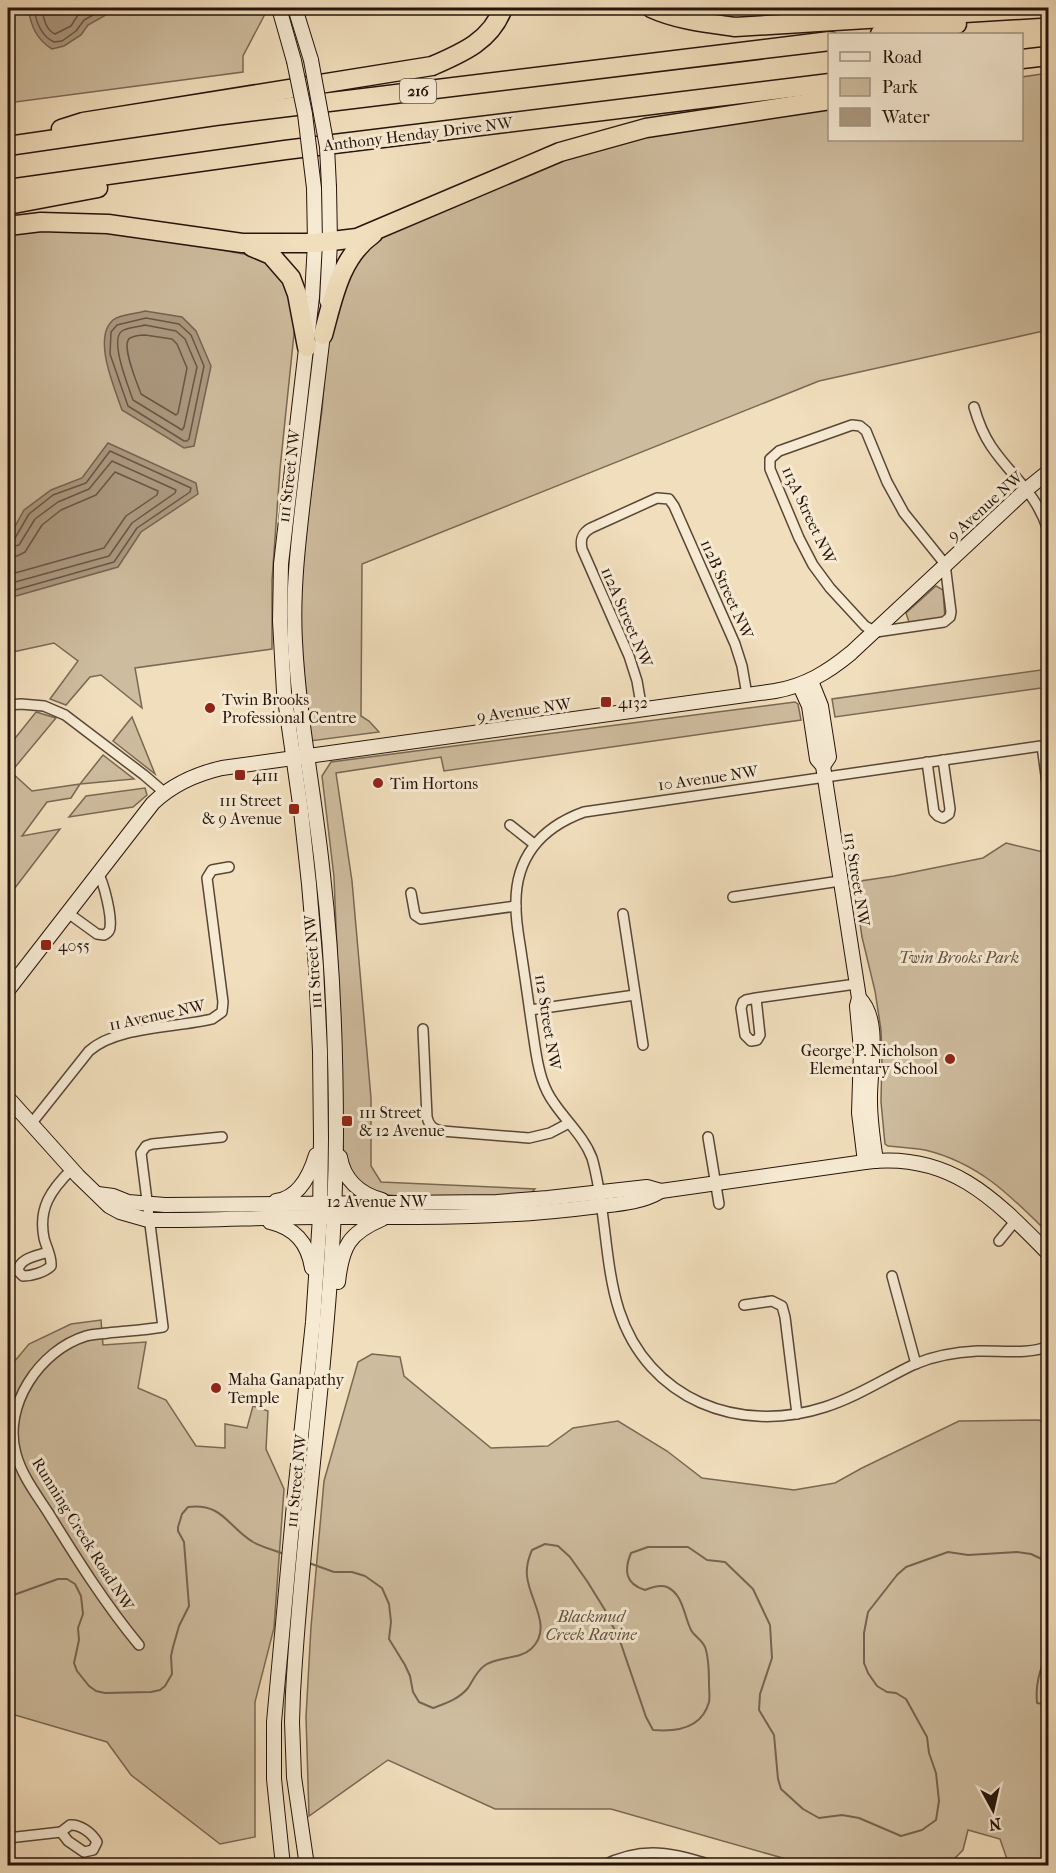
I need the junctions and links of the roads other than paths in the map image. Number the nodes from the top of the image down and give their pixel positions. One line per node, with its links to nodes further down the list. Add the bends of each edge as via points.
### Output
1 (279, 8): 19 (main road, 111 Street NW, bridge, via 305,114)
2 (295, 8): 19 (main road, 111 Street NW, bridge, via 327,147 329,187)
3 (503, 8): 14 (highway, via 493,28 478,44 432,66 83,122)
4 (651, 8): 5 (highway, via 697,22 735,27)
5 (1048, 10): 6 (highway)
6 (887, 33)
7 (828, 41): 14 (highway, 216)
8 (1045, 56): 9 (highway); 10 (highway)
9 (1023, 59)
10 (1023, 67)
11 (828, 83): 13 (highway, Anthony Henday Drive NW)
12 (828, 100): 18 (highway, via 646,128 560,152)
13 (359, 141): 15 (highway, Anthony Henday Drive NW); 16 (highway, via 266,165 116,184)
14 (8, 145)
15 (8, 189)
16 (8, 205)
17 (8, 226): 20 (highway, via 41,222 108,224)
18 (380, 230): 19 (highway, via 357,238); 21 (highway, via 364,241 343,271)
19 (323, 242): 20 (highway); 21 (main road, 111 Street NW, via 330,270); 22 (main road, 111 Street NW)
20 (242, 243): 22 (highway, via 272,255 291,278)
21 (323, 335): 35 (main road, 111 Street NW, via 296,565 295,642)
22 (307, 347): 36 (main road, 111 Street NW, via 280,592 284,692)
23 (974, 407): 25 (street, via 990,445)
24 (1048, 472): 25 (main road, 9 Avenue NW)
25 (1027, 489): 27 (street); 28 (main road, 9 Avenue NW)
26 (669, 499): 31 (street, 112B Street NW, via 735,644); 33 (street, 112A Street NW, via 653,499 591,528 581,537 582,549 633,665)
27 (1048, 530)
28 (945, 564): 29 (main road, 9 Avenue NW); 29 (street, 9 Avenue NW, via 951,612 948,620); 29 (street, 113A Street NW, via 904,513 868,435 860,426 848,426 778,451 770,459 770,469 813,565 864,626)
29 (876, 632): 30 (main road, 9 Avenue NW, via 841,662)
30 (806, 683): 31 (main road, 9 Avenue NW); 39 (main road, 113 Street NW, via 821,706 829,757)
31 (747, 695): 33 (main road, 9 Avenue NW)
32 (8, 705): 41 (street, via 32,704 60,712)
33 (642, 710): 35 (main road, 9 Avenue NW)
34 (1045, 746): 37 (street, 10 Avenue NW); 40 (street, 10 Avenue NW)
35 (308, 756): 36 (main road, 9 Avenue NW); 63 (main road, 111 Street NW, via 329,941)
36 (293, 758): 41 (main road, 9 Avenue NW, via 214,770); 65 (main road, 111 Street NW, via 314,941)
37 (943, 760): 38 (street, 10 Avenue NW); 38 (street, via 950,809 943,818 934,812)
38 (927, 762): 39 (street, 10 Avenue NW)
39 (824, 771): 43 (street, 10 Avenue NW, via 595,809 565,819); 46 (main road, 113 Street NW)
40 (1048, 789)
41 (165, 793): 45 (main road, 9 Avenue NW)
42 (510, 825): 43 (street)
43 (534, 844): 49 (street, 112 Street NW, via 519,878)
44 (229, 867): 61 (street, 11 Avenue NW, via 212,870 207,878 223,1002 219,1016 123,1034 100,1043 89,1051)
45 (98, 873): 50 (main road, 9 Avenue NW); 50 (street, via 106,897 109,931 99,935)
46 (840, 881): 48 (street); 53 (main road, 113 Street NW)
47 (411, 893): 49 (street, via 415,915 421,919)
48 (733, 897)
49 (516, 906): 56 (street, 112 Street NW)
50 (68, 913): 52 (main road, 9 Avenue NW)
51 (623, 914): 54 (street)
52 (10, 984)
53 (858, 991): 55 (street); 66 (main road, 113 Street NW, via 859,1113)
54 (635, 995): 56 (street); 58 (street)
55 (756, 998)
56 (530, 1010): 60 (street, 112 Street NW, via 543,1082)
57 (423, 1029): 60 (street, via 427,1117 431,1127 529,1138)
58 (643, 1045)
59 (8, 1098): 61 (main road, 12 Avenue NW)
60 (569, 1123): 69 (street, 112 Street NW, via 590,1153)
61 (31, 1124): 67 (main road, 12 Avenue NW)
62 (222, 1137): 74 (street, via 146,1146 140,1156)
63 (336, 1137): 70 (main road, via 341,1164 354,1185 372,1197); 73 (main road, 111 Street NW)
64 (708, 1137): 68 (street)
65 (321, 1139): 71 (main road, via 311,1172 301,1187 282,1200); 73 (main road, 111 Street NW)
66 (870, 1162): 68 (main road, 12 Avenue NW); 77 (main road, 12 Avenue NW, via 913,1163 947,1172 991,1197)
67 (71, 1170): 74 (main road, 12 Avenue NW, via 98,1194 113,1196); 79 (street, via 53,1189 44,1210)
68 (715, 1184): 69 (main road, 12 Avenue NW, via 661,1191 647,1200); 72 (street)
69 (600, 1199): 70 (main road, 12 Avenue NW); 75 (main road, 12 Avenue NW, via 504,1216); 87 (street, 112 Street NW, via 620,1310 633,1342 656,1371 700,1404 726,1413 752,1417)
70 (396, 1203): 73 (main road, 12 Avenue NW)
71 (253, 1204): 73 (main road, 12 Avenue NW); 74 (main road, 12 Avenue NW)
72 (718, 1204)
73 (327, 1211): 75 (main road, 12 Avenue NW); 76 (main road, 12 Avenue NW); 82 (main road, 111 Street NW); 85 (main road, 111 Street NW)
74 (147, 1212): 76 (main road, 12 Avenue NW); 88 (street, Running Creek Road NW, via 163,1327 90,1335 60,1349 23,1392 14,1429 15,1448 24,1473 88,1578)
75 (388, 1217): 85 (main road, via 368,1225 346,1247 339,1270 334,1322)
76 (244, 1219): 82 (main road, via 283,1225 297,1234 310,1257)
77 (1016, 1220): 78 (street); 80 (main road, 12 Avenue NW)
78 (999, 1241)
79 (48, 1252)
80 (1048, 1253)
81 (892, 1276): 86 (street)
82 (315, 1285): 91 (main road, 111 Street NW, via 276,1698 276,1808)
83 (744, 1305): 87 (street, via 772,1300 782,1306)
84 (1048, 1346): 86 (street, 112 Street NW, via 1037,1350 962,1352)
85 (325, 1351): 92 (main road, 111 Street NW, via 292,1703 292,1755)
86 (916, 1364): 87 (street, 112 Street NW, via 838,1402)
87 (796, 1414)
88 (139, 1645)
89 (61, 1832): 90 (street)
90 (8, 1838)
91 (283, 1866)
92 (307, 1866)
93 (602, 1866): 94 (street, via 633,1854 651,1852)
94 (716, 1866)

